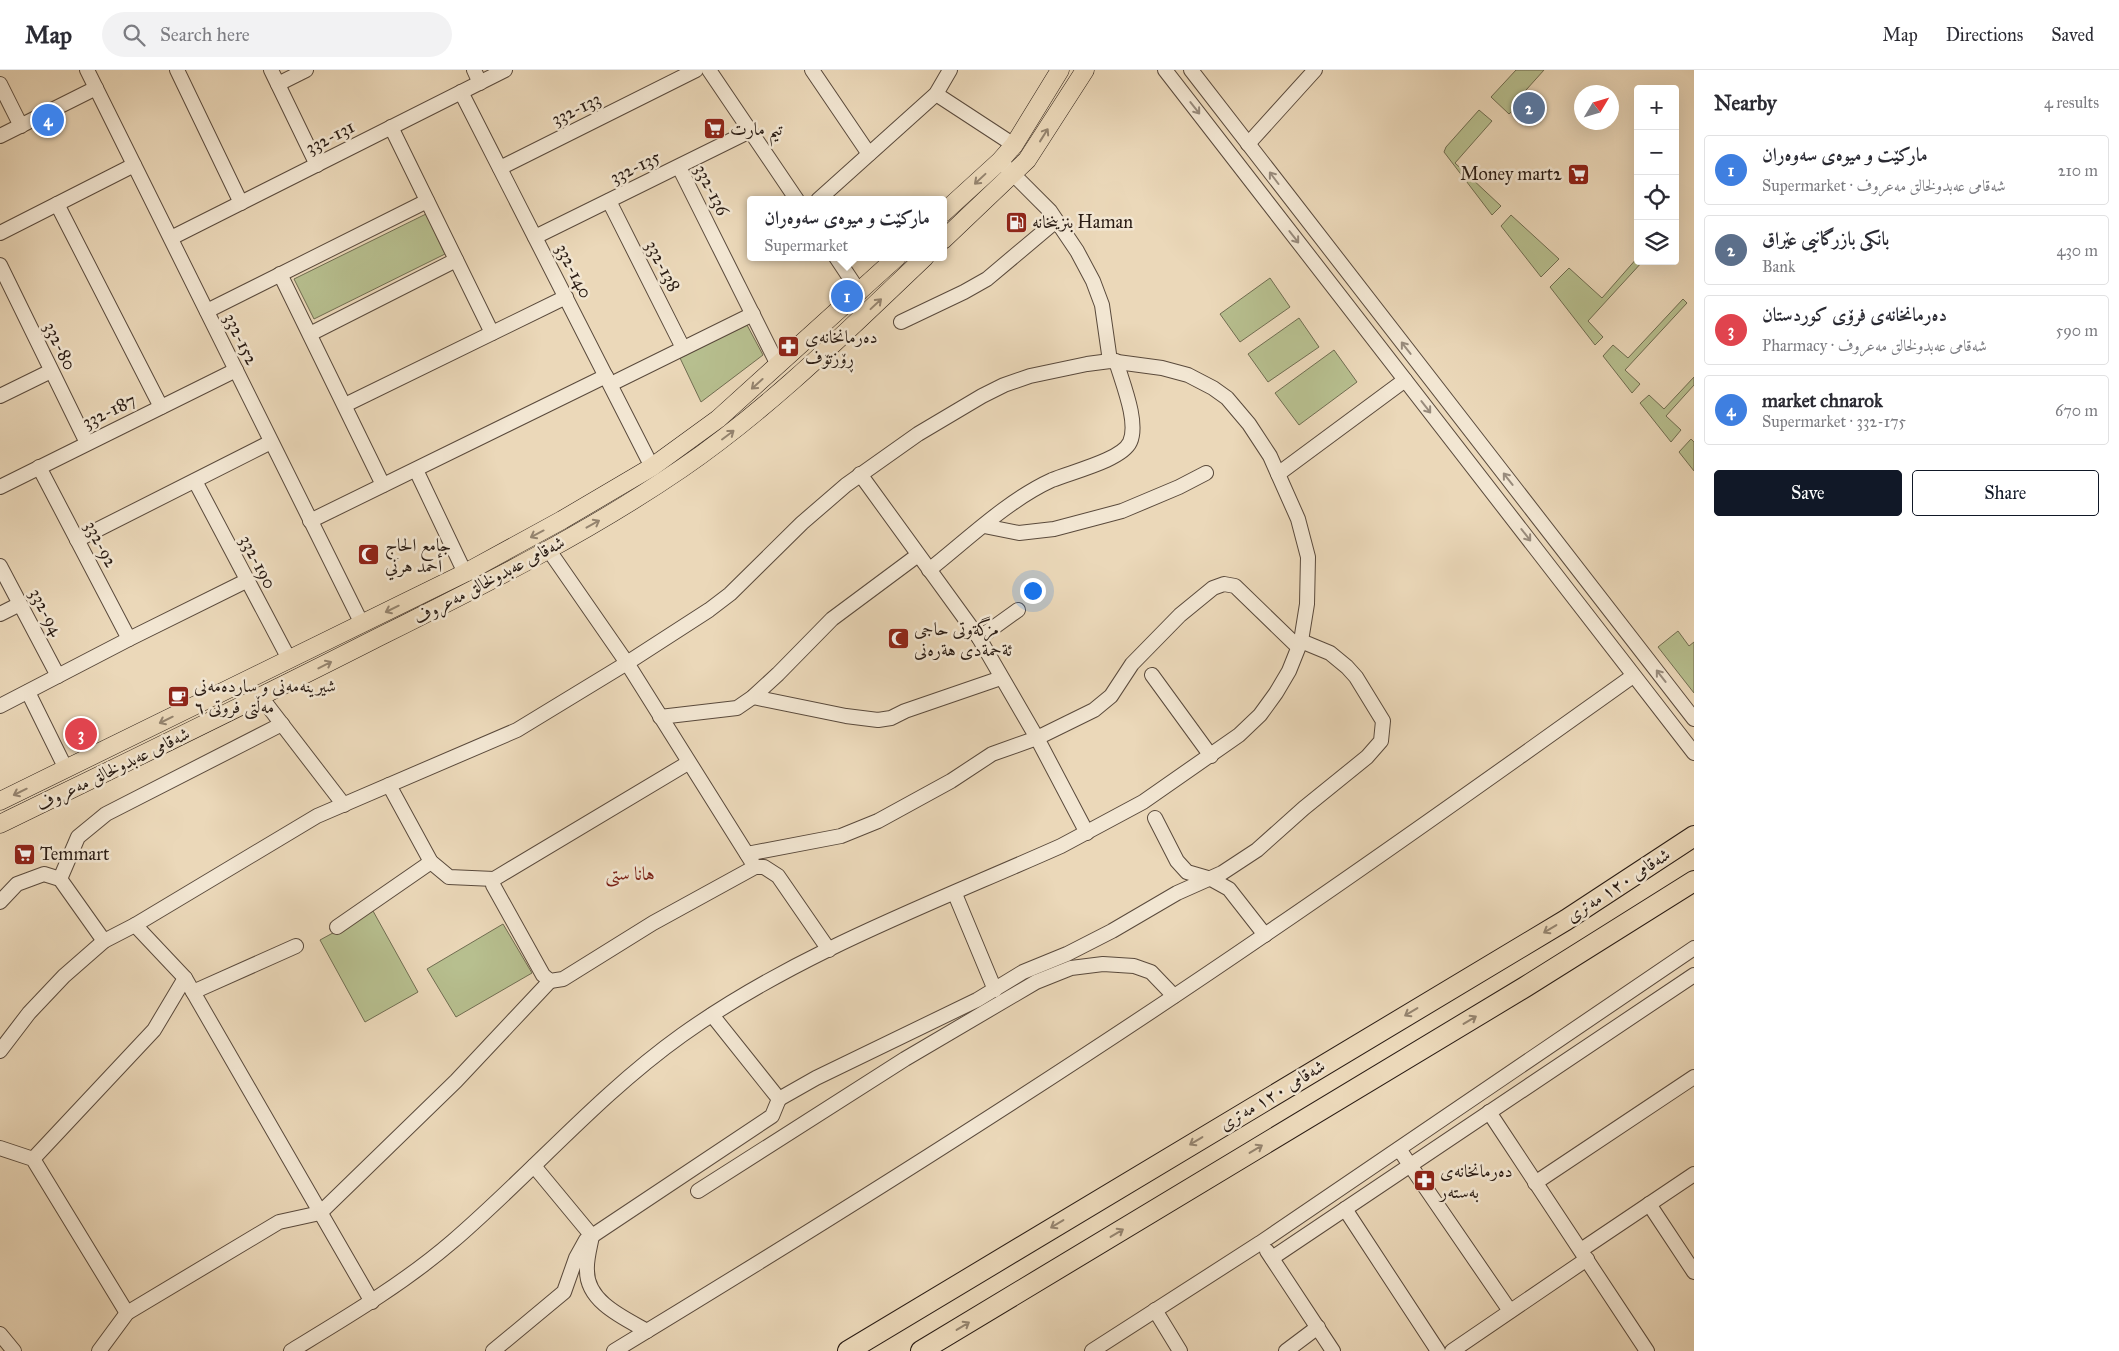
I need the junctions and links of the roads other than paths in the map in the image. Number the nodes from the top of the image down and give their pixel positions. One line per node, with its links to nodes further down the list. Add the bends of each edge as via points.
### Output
1 (87, 70): 18 (street, 332-152)
2 (177, 70): 38 (street)
3 (271, 70): 17 (street)
4 (306, 70): 17 (street)
5 (505, 70): 15 (street, 332-131)
6 (696, 70): 32 (street, 332-133)
7 (709, 70): 23 (street)
8 (812, 70): 27 (street)
9 (950, 70): 20 (street)
10 (1060, 70): 26 (main road)
11 (1085, 70): 33 (main road, one-way to 11, via 1035,150)
12 (1165, 70): 60 (street, one-way to 60)
13 (1191, 70): 25 (street)
14 (1315, 70): 25 (street)
15 (477, 76): 19 (street, 332-131)
16 (0, 84): 21 (street)
17 (278, 84): 30 (street)
18 (96, 88): 21 (street); 29 (street, 332-152)
19 (462, 92): 22 (street, 332-131); 32 (street, 332-140)
20 (936, 94): 26 (street); 27 (street)
21 (21, 126): 24 (street)
22 (391, 127): 30 (street, 332-131); 36 (street)
23 (750, 131): 31 (street, 332-135); 34 (street)
24 (0, 136)
25 (1248, 144): 57 (street, one-way to 25)
26 (1014, 145): 28 (main road)
27 (868, 154): 35 (street)
28 (1000, 161): 33 (street); 40 (main road, one-way to 40)
29 (134, 165): 39 (street); 45 (street, 332-152)
30 (317, 165): 38 (street, 332-131)
31 (678, 167): 37 (street, 332-135); 55 (street, 332-136)
32 (500, 168): 44 (street, 332-140)
33 (1014, 173): 41 (street); 43 (main road)
34 (794, 196)
35 (822, 196)
36 (427, 201): 46 (street); 51 (street)
37 (609, 201): 44 (street, 332-135); 61 (street, 332-138)
38 (241, 203): 45 (street, 332-131)
39 (57, 204): 42 (street); 70 (street)
40 (947, 209)
41 (1056, 220): 56 (street, via 987,279); 62 (street, via 1077,251 1099,294)
42 (0, 233)
43 (947, 236)
44 (535, 237): 53 (street, 332-140)
45 (171, 238): 54 (street, 332-152)
46 (456, 260): 58 (street); 59 (street)
47 (839, 261): 52 (street)
48 (893, 261): 52 (main road, شەقامی عەبدولخالق مەعروف)
49 (921, 261): 85 (main road, شەقامی عەبدولخالق مەعروف, one-way to 49, via 650,490 741,425 796,379)
50 (0, 265): 65 (street, 332-80)
51 (280, 274): 54 (street); 59 (street)
52 (860, 293): 63 (main road, شەقامی عەبدولخالق مەعروف)
53 (566, 297): 58 (street); 66 (street, 332-140)
54 (206, 311): 64 (street, 332-152)
55 (752, 314): 61 (street); 63 (street, 332-136)
56 (901, 322)
57 (1387, 324): 60 (street); 111 (street, one-way to 57)
58 (492, 333): 69 (street)
59 (310, 334): 69 (street)
60 (1371, 336): 67 (street)
61 (683, 348): 66 (street)
62 (1113, 361): 77 (street, via 1068,367 999,387 918,434); 78 (street, via 1178,372 1213,388 1250,424); 83 (street, via 1134,430 1129,444 1109,460 1030,491)
63 (778, 365): 73 (main road, شەقامی عەبدولخالق مەعروف, one-way to 73, via 718,419)
64 (236, 370): 70 (street, 332-187); 71 (street, 332-152)
65 (51, 371): 68 (street); 72 (street, 332-80)
66 (608, 380): 73 (street, 332-140); 75 (street)
67 (1405, 380): 78 (street); 102 (street, one-way to 102)
68 (0, 396)
69 (345, 405): 80 (street)
70 (161, 407): 72 (street, 332-187)
71 (271, 442): 79 (street); 82 (street, 332-152)
72 (87, 443): 74 (street, 332-187)
73 (652, 466): 89 (main road, شەقامی عەبدولخالق مەعروف, one-way to 89)
74 (39, 467): 81 (street, 332-187); 84 (street, 332-92)
75 (416, 470): 80 (street); 89 (street)
76 (1206, 473): 83 (street, via 1122,511 1054,529 1019,533)
77 (860, 474): 86 (street); 99 (street, via 816,510 725,598)
78 (1278, 474): 97 (street, via 1298,519 1308,557 1307,604)
79 (195, 481): 84 (street); 90 (street, 332-190)
80 (384, 485): 82 (street)
81 (0, 487)
82 (310, 521): 94 (street, 332-152)
83 (984, 526): 88 (street)
84 (77, 540): 96 (street, 332-92)
85 (548, 550): 99 (street); 105 (main road, شەقامی عەبدولخالق مەعروف, one-way to 85)
86 (918, 555): 88 (street); 106 (street, via 832,619)
87 (0, 566): 91 (street, 332-94)
88 (929, 570): 95 (street)
89 (465, 573): 94 (main road, شەقامی عەبدولخالق مەعروف, one-way to 94)
90 (246, 581): 96 (street); 98 (street, 332-190)
91 (20, 604): 93 (street); 100 (street, 332-94)
92 (1018, 610): 95 (street)
93 (0, 614)
94 (362, 624): 98 (main road, شەقامی عەبدولخالق مەعروف)
95 (979, 638): 103 (street)
96 (129, 639): 100 (street)
97 (1300, 644): 113 (street, via 1235,586 1224,584 1213,588 1180,615 1132,664 1103,703); 115 (street, via 1289,671 1260,715); 130 (street, via 1330,653 1356,677 1383,720 1381,741 1257,850)
98 (289, 659): 107 (main road, شەقامی عەبدولخالق مەعروف)
99 (627, 663): 110 (street); 118 (street, via 517,730)
100 (58, 676): 104 (street)
101 (1152, 676): 115 (street)
102 (1633, 676): 114 (street); 136 (street)
103 (1000, 678): 106 (street, via 878,720); 113 (street)
104 (28, 692): 108 (street); 117 (street)
105 (261, 697): 109 (main road, شەقامی عەبدولخالق مەعروف); 112 (street)
106 (753, 697): 110 (street, via 737,708)
107 (209, 698): 109 (main road); 117 (main road, شەقامی عەبدولخالق مەعروف, one-way to 117)
108 (0, 706)
109 (218, 717): 122 (main road, شەقامی عەبدولخالق مەعروف)
110 (660, 717): 116 (street)
111 (1694, 718)
112 (282, 724): 120 (street); 128 (street, via 106,814 78,836)
113 (1037, 738): 123 (street); 125 (street, via 992,754 878,821 840,836)
114 (1694, 752)
115 (1211, 756): 123 (street, via 1143,802)
116 (688, 763): 125 (street); 129 (street)
117 (66, 769): 119 (main road, شەقامی عەبدولخالق مەعروف, one-way to 119)
118 (389, 785): 120 (street); 126 (street)
119 (0, 801)
120 (344, 805): 134 (street, via 291,830)
121 (1155, 818): 130 (street, via 1177,861 1187,872)
122 (0, 824)
123 (1087, 833): 132 (street)
124 (1694, 836): 180 (highway, شەقامی ١٢٠ مەتری, one-way to 180, via 1566,920)
125 (747, 854): 127 (street)
126 (431, 862): 129 (street, via 449,877); 135 (street)
127 (755, 867): 140 (street, via 764,867 778,876); 143 (street, via 653,923 563,979)
128 (60, 879): 133 (street, via 44,874 17,884); 137 (street)
129 (494, 879): 143 (street, via 492,885 544,976)
130 (1211, 879): 136 (street, via 1229,889); 144 (street, via 1177,892 1112,931 1023,972)
131 (1694, 881): 181 (highway, شەقامی ١٢٠ مەتری, one-way to 131, via 1525,987)
132 (954, 894): 140 (street); 144 (street)
133 (0, 902)
134 (134, 925): 137 (street); 142 (street)
135 (337, 927)
136 (1265, 935): 146 (street)
137 (104, 941): 148 (street, via 29,1013)
138 (296, 946): 145 (street)
139 (1694, 948): 153 (street)
140 (829, 950): 147 (street)
141 (1694, 975): 151 (street)
142 (185, 978): 145 (street); 154 (street, via 154,1030)
143 (550, 981): 162 (street, via 456,1081)
144 (995, 990): 150 (street)
145 (193, 992): 162 (street)
146 (1174, 996): 159 (street, via 1150,972 1134,966 1103,964 1071,968 1036,982 905,1059); 173 (street, via 890,1181)
147 (712, 1015): 150 (street); 156 (street, via 647,1061 597,1104)
148 (0, 1051)
149 (1694, 1077): 158 (street)
150 (779, 1099): 163 (street, via 772,1116)
151 (1489, 1112): 155 (street); 158 (street)
152 (0, 1148): 154 (street)
153 (1399, 1148): 155 (street); 164 (street)
154 (33, 1159): 171 (street)
155 (1410, 1165): 161 (street); 170 (street)
156 (534, 1166): 163 (street); 168 (street, via 452,1242)
157 (1694, 1174): 160 (street)
158 (1535, 1183): 165 (street)
159 (698, 1191)
160 (1649, 1204): 165 (street); 167 (street)
161 (1345, 1209): 166 (street); 186 (street)
162 (320, 1212): 168 (street); 171 (street, via 279,1222)
163 (592, 1236): 173 (street, via 586,1270 588,1281 613,1312); 178 (street, via 578,1253 564,1292)
164 (1260, 1243): 166 (street); 169 (street)
165 (1584, 1255): 170 (street); 188 (street)
166 (1272, 1258): 172 (street)
167 (1694, 1272)
168 (372, 1302): 177 (street)
169 (1155, 1310): 182 (street); 183 (street)
170 (1510, 1311): 187 (street)
171 (127, 1313): 176 (street)
172 (1318, 1327): 184 (street); 185 (street)
173 (647, 1331): 179 (street)
174 (0, 1334): 175 (street)
175 (14, 1351)
176 (99, 1351)
177 (291, 1351)
178 (492, 1351)
179 (614, 1351)
180 (848, 1351)
181 (921, 1351)
182 (1092, 1351)
183 (1180, 1351)
184 (1286, 1351)
185 (1333, 1351)
186 (1438, 1351)
187 (1452, 1351)
188 (1648, 1351)

